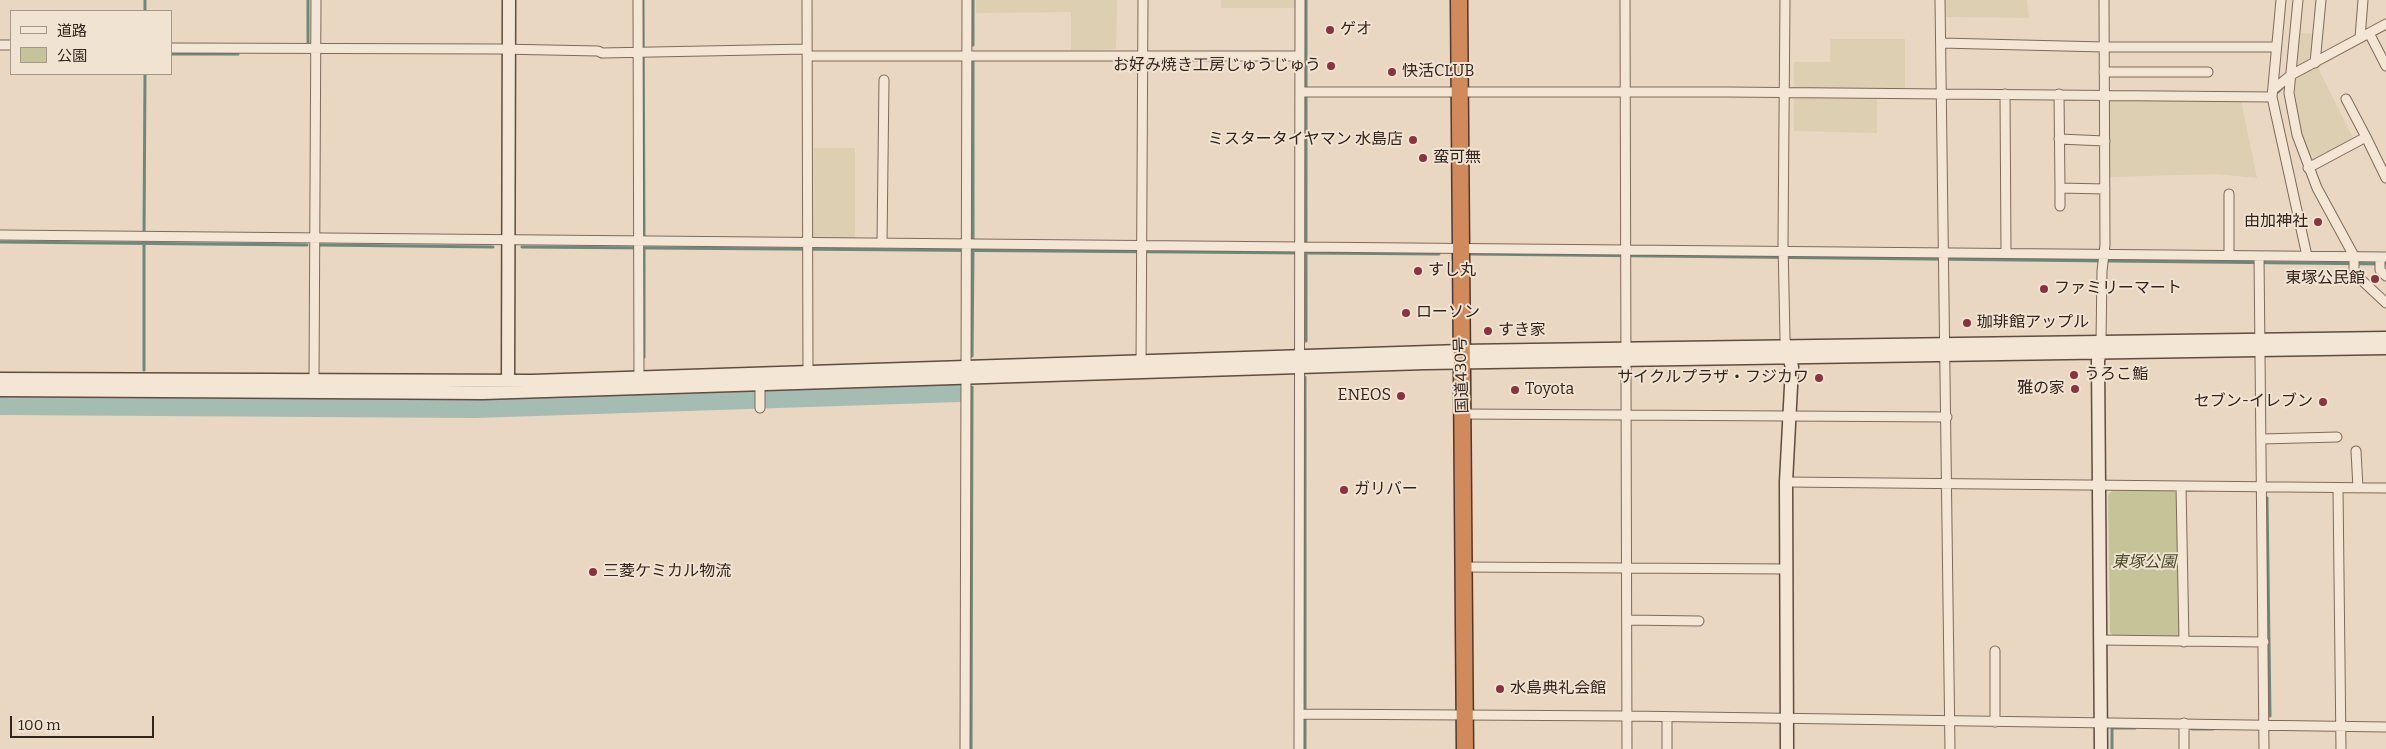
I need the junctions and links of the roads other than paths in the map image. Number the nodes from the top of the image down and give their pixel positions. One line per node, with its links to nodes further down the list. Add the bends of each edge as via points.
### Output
1 (316, 0): 25 (street)
2 (509, 0): 26 (street)
3 (638, 0): 28 (street)
4 (807, 0): 27 (street)
5 (967, 0): 30 (street)
6 (1143, 0): 29 (street)
7 (1300, 0): 31 (street)
8 (1448, 0): 39 (highway, 国道430号)
9 (1459, 0): 39 (highway, 国道430号)
10 (1625, 0): 40 (street)
11 (1785, 0): 42 (street)
12 (1940, 0): 21 (street)
13 (2104, 0): 22 (street)
14 (2281, 0): 23 (street)
15 (2298, 0): 36 (street)
16 (2321, 0): 32 (street)
17 (2363, 0): 20 (street)
18 (2386, 24): 19 (street)
19 (2369, 33): 20 (street); 33 (street)
20 (2360, 38): 32 (street)
21 (1941, 43): 22 (street); 43 (street)
22 (2104, 47): 23 (street); 34 (street)
23 (2276, 47): 41 (street)
24 (172, 48): 25 (street)
25 (316, 49): 26 (street); 58 (street)
26 (509, 50): 28 (street); 59 (street)
27 (807, 52): 28 (street); 30 (street); 64 (street)
28 (641, 53): 61 (street)
29 (1143, 54): 30 (street); 31 (street); 66 (street)
30 (967, 55): 62 (street)
31 (1300, 56): 38 (street)
32 (2315, 62): 36 (street)
33 (2386, 66)
34 (2104, 72): 35 (street); 46 (street)
35 (2208, 72)
36 (2291, 75): 41 (street); 51 (street, via 2289,100)
37 (884, 80): 60 (street)
38 (1304, 92): 39 (street); 65 (street)
39 (1454, 92): 40 (street); 63 (highway, 国道430号)
40 (1626, 93): 42 (street); 68 (street)
41 (2274, 93): 46 (street); 72 (street)
42 (1785, 94): 43 (street); 69 (street)
43 (1943, 94): 44 (street); 71 (street)
44 (2006, 94): 45 (street); 67 (street)
45 (2059, 94): 46 (street); 49 (street)
46 (2104, 95): 50 (street)
47 (2346, 99): 48 (street)
48 (2366, 137): 51 (street); 52 (street)
49 (2059, 139): 50 (street); 53 (street)
50 (2104, 141): 54 (street)
51 (2308, 168): 76 (street)
52 (2386, 178)
53 (2060, 188): 54 (street); 56 (street)
54 (2105, 189): 73 (street)
55 (2229, 194): 70 (street)
56 (2060, 206)
57 (0, 235): 58 (street)
58 (316, 238): 59 (street); 92 (street)
59 (510, 239): 61 (street); 95 (street)
60 (882, 243): 62 (street); 64 (street)
61 (641, 244): 64 (street); 93 (street)
62 (969, 246): 66 (street); 89 (street)
63 (1454, 247): 65 (street); 68 (street); 86 (highway, 国道430号)
64 (807, 248): 90 (street)
65 (1303, 249): 66 (street); 87 (street)
66 (1142, 250): 88 (street)
67 (2006, 253): 71 (street); 73 (street)
68 (1626, 254): 69 (street); 85 (street)
69 (1785, 254): 71 (street); 84 (street, via 1785,339)
70 (2229, 255): 73 (street); 74 (street)
71 (1944, 256): 83 (street)
72 (2307, 256): 74 (street); 76 (street)
73 (2103, 258): 81 (street)
74 (2259, 260): 80 (street)
75 (2382, 260): 76 (street); 77 (street)
76 (2354, 261): 78 (street, via 2354,273)
77 (2386, 276)
78 (2386, 303)
79 (2386, 338): 80 (street)
80 (2260, 344): 81 (street); 82 (street); 103 (street)
81 (2100, 347): 83 (street); 107 (street)
82 (2386, 348)
83 (1946, 349): 84 (street); 101 (street)
84 (1788, 352): 85 (street); 100 (street, via 1792,367)
85 (1627, 355): 86 (street); 99 (street)
86 (1456, 357): 87 (street); 98 (highway, 国道430号); 123 (highway, 国道430号)
87 (1300, 362): 88 (street); 122 (street)
88 (1141, 367): 89 (street)
89 (965, 372): 90 (street); 134 (street)
90 (808, 378): 94 (street)
91 (0, 379): 92 (street)
92 (314, 381): 95 (street)
93 (639, 383): 94 (street); 95 (street)
94 (760, 384): 97 (street)
95 (508, 387): 96 (street)
96 (0, 390)
97 (760, 408)
98 (1463, 414): 99 (street); 113 (highway, 国道430号)
99 (1626, 415): 100 (street); 114 (street)
100 (1790, 417): 101 (street); 105 (street)
101 (1947, 417): 106 (street)
102 (2337, 437): 103 (street)
103 (2262, 439): 109 (street)
104 (2356, 450): 111 (street)
105 (1786, 482): 106 (street); 115 (street)
106 (1948, 484): 107 (street); 127 (street)
107 (2099, 484): 108 (street); 118 (street)
108 (2181, 486): 109 (street); 119 (street)
109 (2263, 487): 110 (street); 120 (street)
110 (2338, 488): 111 (street); 132 (street)
111 (2358, 488): 112 (street)
112 (2386, 488)
113 (1462, 567): 114 (street); 123 (highway, 国道430号)
114 (1626, 568): 115 (street); 116 (street)
115 (1787, 569): 126 (street)
116 (1627, 620): 117 (street); 124 (street)
117 (1699, 621)
118 (2100, 640): 119 (street); 129 (street)
119 (2184, 642): 120 (street)
120 (2264, 642): 131 (street)
121 (1995, 651): 128 (street)
122 (1304, 714): 123 (street); 135 (street)
123 (1459, 714): 124 (street); 136 (highway, 国道430号); 137 (highway, 国道430号)
124 (1628, 716): 125 (street); 138 (street)
125 (1667, 716): 126 (street); 139 (street)
126 (1787, 718): 127 (street); 140 (street)
127 (1949, 722): 128 (street); 141 (street)
128 (1995, 722): 129 (street)
129 (2101, 722): 130 (street); 142 (street)
130 (2184, 723): 131 (street); 143 (street)
131 (2264, 726): 132 (street); 144 (street)
132 (2341, 726): 133 (street); 145 (street)
133 (2386, 727)
134 (965, 749)
135 (1299, 749)
136 (1454, 749)
137 (1465, 749)
138 (1627, 749)
139 (1668, 749)
140 (1787, 749)
141 (1950, 749)
142 (2101, 749)
143 (2184, 749)
144 (2264, 749)
145 (2341, 749)

